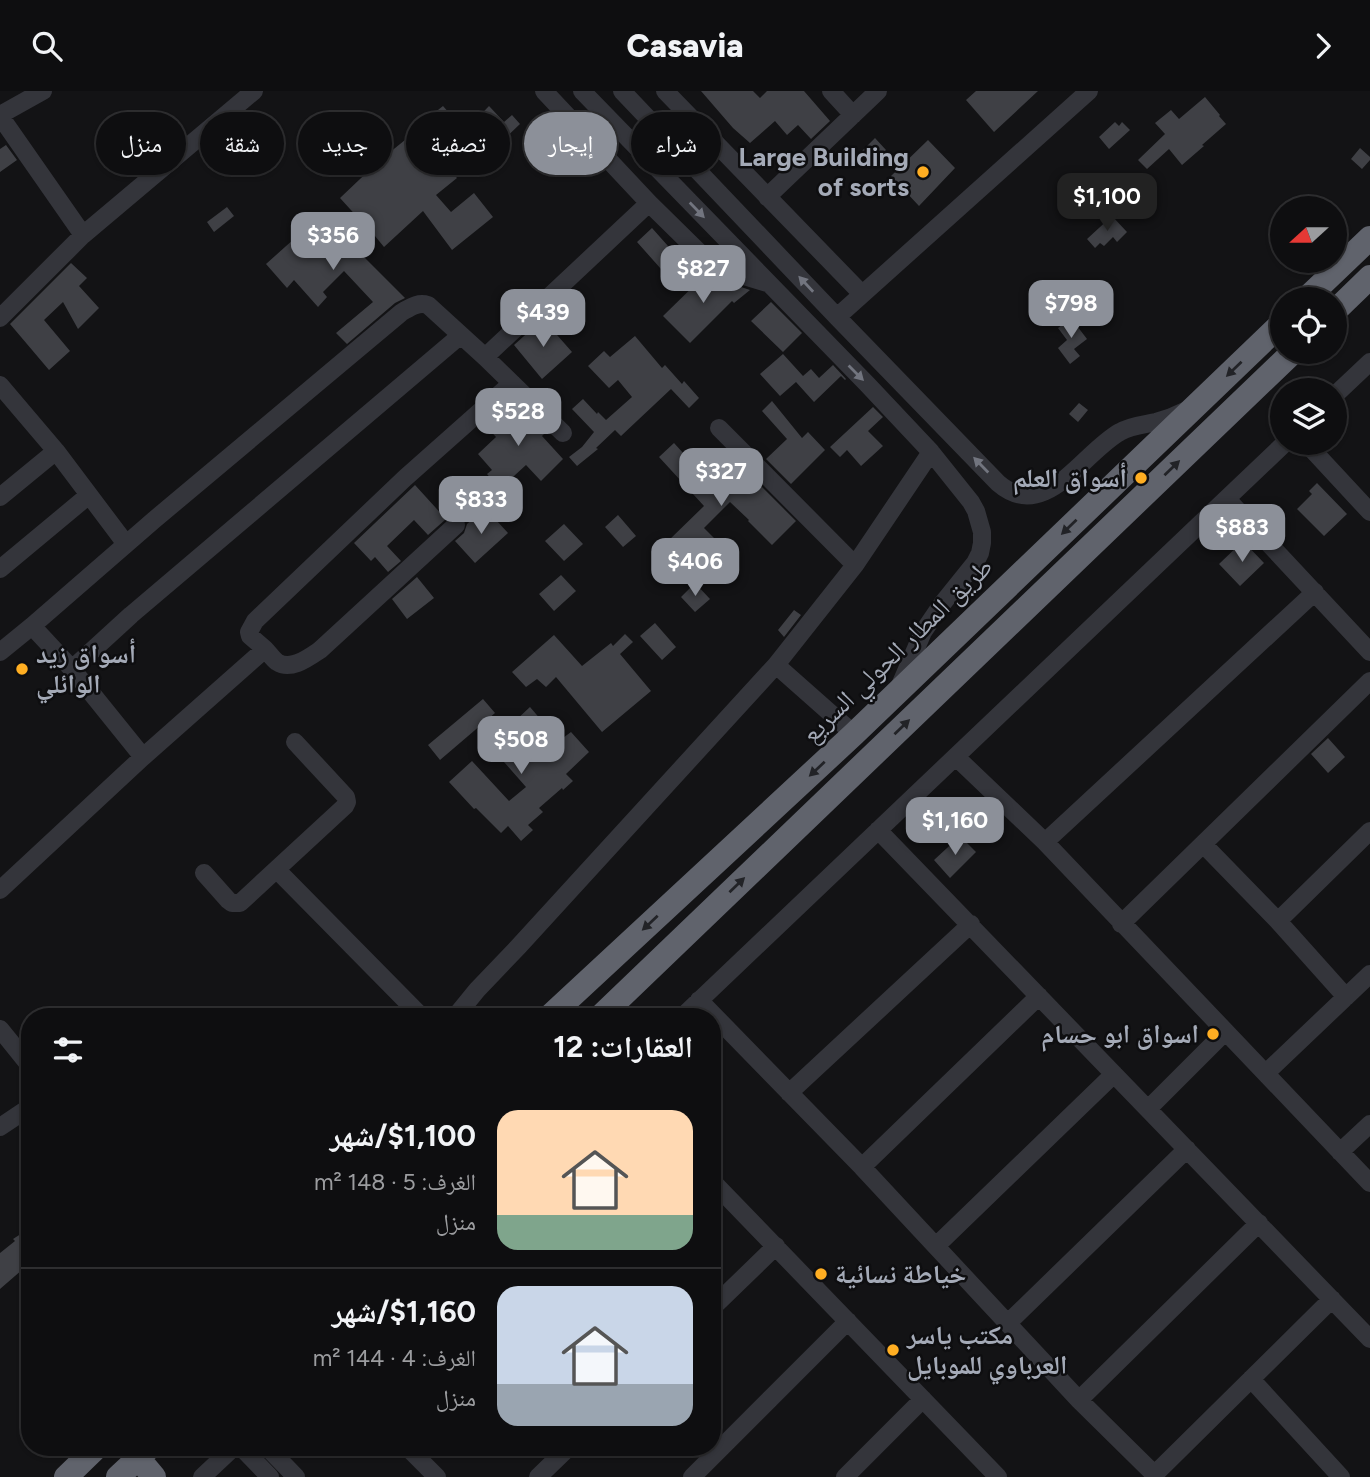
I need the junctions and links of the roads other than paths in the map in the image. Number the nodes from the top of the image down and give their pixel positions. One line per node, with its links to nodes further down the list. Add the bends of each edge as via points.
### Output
1 (43, 91): 12 (street)
2 (254, 91): 20 (street)
3 (544, 91): 19 (street)
4 (582, 91): 13 (street)
5 (622, 91): 10 (street)
6 (666, 91): 18 (street)
7 (831, 91): 11 (street)
8 (878, 91): 11 (street)
9 (1089, 91): 25 (street)
10 (642, 112)
11 (853, 114): 18 (street)
12 (0, 116): 20 (street)
13 (631, 142)
14 (663, 175): 17 (street)
15 (674, 175): 17 (street)
16 (702, 175): 27 (street, one-way to 16)
17 (674, 186): 23 (street, one-way to 23)
18 (767, 197): 25 (street)
19 (649, 203): 23 (street, via 708,261); 31 (street)
20 (83, 236): 28 (street)
21 (1370, 238): 24 (highway)
22 (1370, 277): 26 (highway)
23 (768, 283): 41 (street, one-way to 41)
24 (1319, 287)
25 (862, 294): 27 (street)
26 (1347, 299)
27 (837, 317): 37 (street, one-way to 27, via 1173,417 1116,433 1049,490 1018,495 998,483)
28 (0, 318)
29 (461, 335): 31 (street); 49 (street, via 428,305 421,303 402,312); 58 (street)
30 (1270, 335): 37 (highway, طريق المطار الحولي السريع, one-way to 37)
31 (485, 357): 34 (street)
32 (1370, 362): 35 (street)
33 (1280, 364): 82 (highway, one-way to 33)
34 (512, 383): 39 (street); 54 (street, via 255,621 250,636)
35 (1347, 384)
36 (0, 385): 40 (street)
37 (1204, 398): 60 (highway, طريق المطار الحولي السريع, one-way to 60)
38 (719, 428): 50 (street)
39 (563, 433)
40 (56, 451): 44 (street); 45 (street)
41 (931, 452): 50 (street); 60 (street, via 971,502 982,543 975,563 923,632 905,676)
42 (1273, 455): 46 (street)
43 (1317, 455): 47 (street)
44 (89, 495): 49 (street); 51 (street)
45 (0, 497)
46 (1227, 499): 52 (street); 64 (street)
47 (1370, 512)
48 (456, 525): 54 (street, via 308,658 288,665)
49 (126, 544): 53 (street)
50 (855, 565): 57 (street)
51 (0, 569)
52 (1315, 592): 56 (street); 67 (street)
53 (32, 626): 55 (street); 58 (street)
54 (265, 649): 63 (street)
55 (0, 652)
56 (1370, 652)
57 (776, 665): 61 (street); 80 (street)
58 (72, 669): 63 (street)
59 (1370, 681): 68 (street)
60 (887, 701): 61 (highway, طريق المطار الحولي السريع)
61 (854, 734): 81 (highway, طريق المطار الحولي السريع, one-way to 81)
62 (295, 742): 69 (street, via 347,802)
63 (144, 757): 71 (street)
64 (957, 757): 65 (street); 67 (street)
65 (878, 830): 74 (street); 78 (street)
66 (1370, 831): 72 (street)
67 (1045, 842): 73 (street)
68 (1204, 845): 72 (street); 73 (street)
69 (276, 870): 70 (street, via 236,904); 79 (street)
70 (204, 873)
71 (0, 890)
72 (1278, 921): 77 (street)
73 (1121, 924): 87 (street)
74 (971, 925): 76 (street); 91 (street)
75 (1370, 974): 77 (street)
76 (1039, 996): 90 (street); 98 (street)
77 (1346, 997): 89 (street)
78 (699, 1000): 83 (street); 84 (street)
79 (413, 1008)
80 (462, 1008)
81 (559, 1008)
82 (609, 1008)
83 (691, 1008)
84 (707, 1008)
85 (721, 1023): 91 (street)
86 (0, 1028): 88 (street)
87 (1225, 1032): 89 (street); 92 (street)
88 (21, 1055)
89 (1266, 1073): 97 (street)
90 (1114, 1074): 92 (street); 103 (street)
91 (789, 1093): 98 (street)
92 (1148, 1109): 96 (street)
93 (21, 1113): 95 (street)
94 (1370, 1124): 97 (street)
95 (0, 1127)
96 (1187, 1149): 101 (street); 107 (street)
97 (1340, 1152): 99 (street)
98 (862, 1167): 103 (street)
99 (1370, 1183)
100 (721, 1190): 102 (street)
101 (1259, 1223): 105 (street); 111 (street)
102 (776, 1246): 104 (street); 106 (street)
103 (936, 1246): 107 (street)
104 (721, 1299)
105 (1332, 1299): 108 (street); 109 (street)
106 (848, 1321): 110 (street); 112 (street)
107 (1008, 1323): 111 (street)
108 (1369, 1335)
109 (1251, 1379): 121 (street); 132 (street)
110 (923, 1399): 130 (street); 131 (street)
111 (1079, 1400): 121 (street)
112 (721, 1448)
113 (88, 1456): 122 (highway)
114 (224, 1456): 124 (street)
115 (250, 1456): 125 (street)
116 (276, 1456): 126 (street)
117 (419, 1456): 127 (street)
118 (560, 1456): 128 (street)
119 (713, 1456): 129 (street)
120 (147, 1461): 123 (highway)
121 (1153, 1476)
122 (66, 1477)
123 (118, 1477)
124 (202, 1477)
125 (270, 1477)
126 (296, 1477)
127 (437, 1477)
128 (538, 1477)
129 (692, 1477)
130 (845, 1477)
131 (997, 1477)
132 (1341, 1477)

